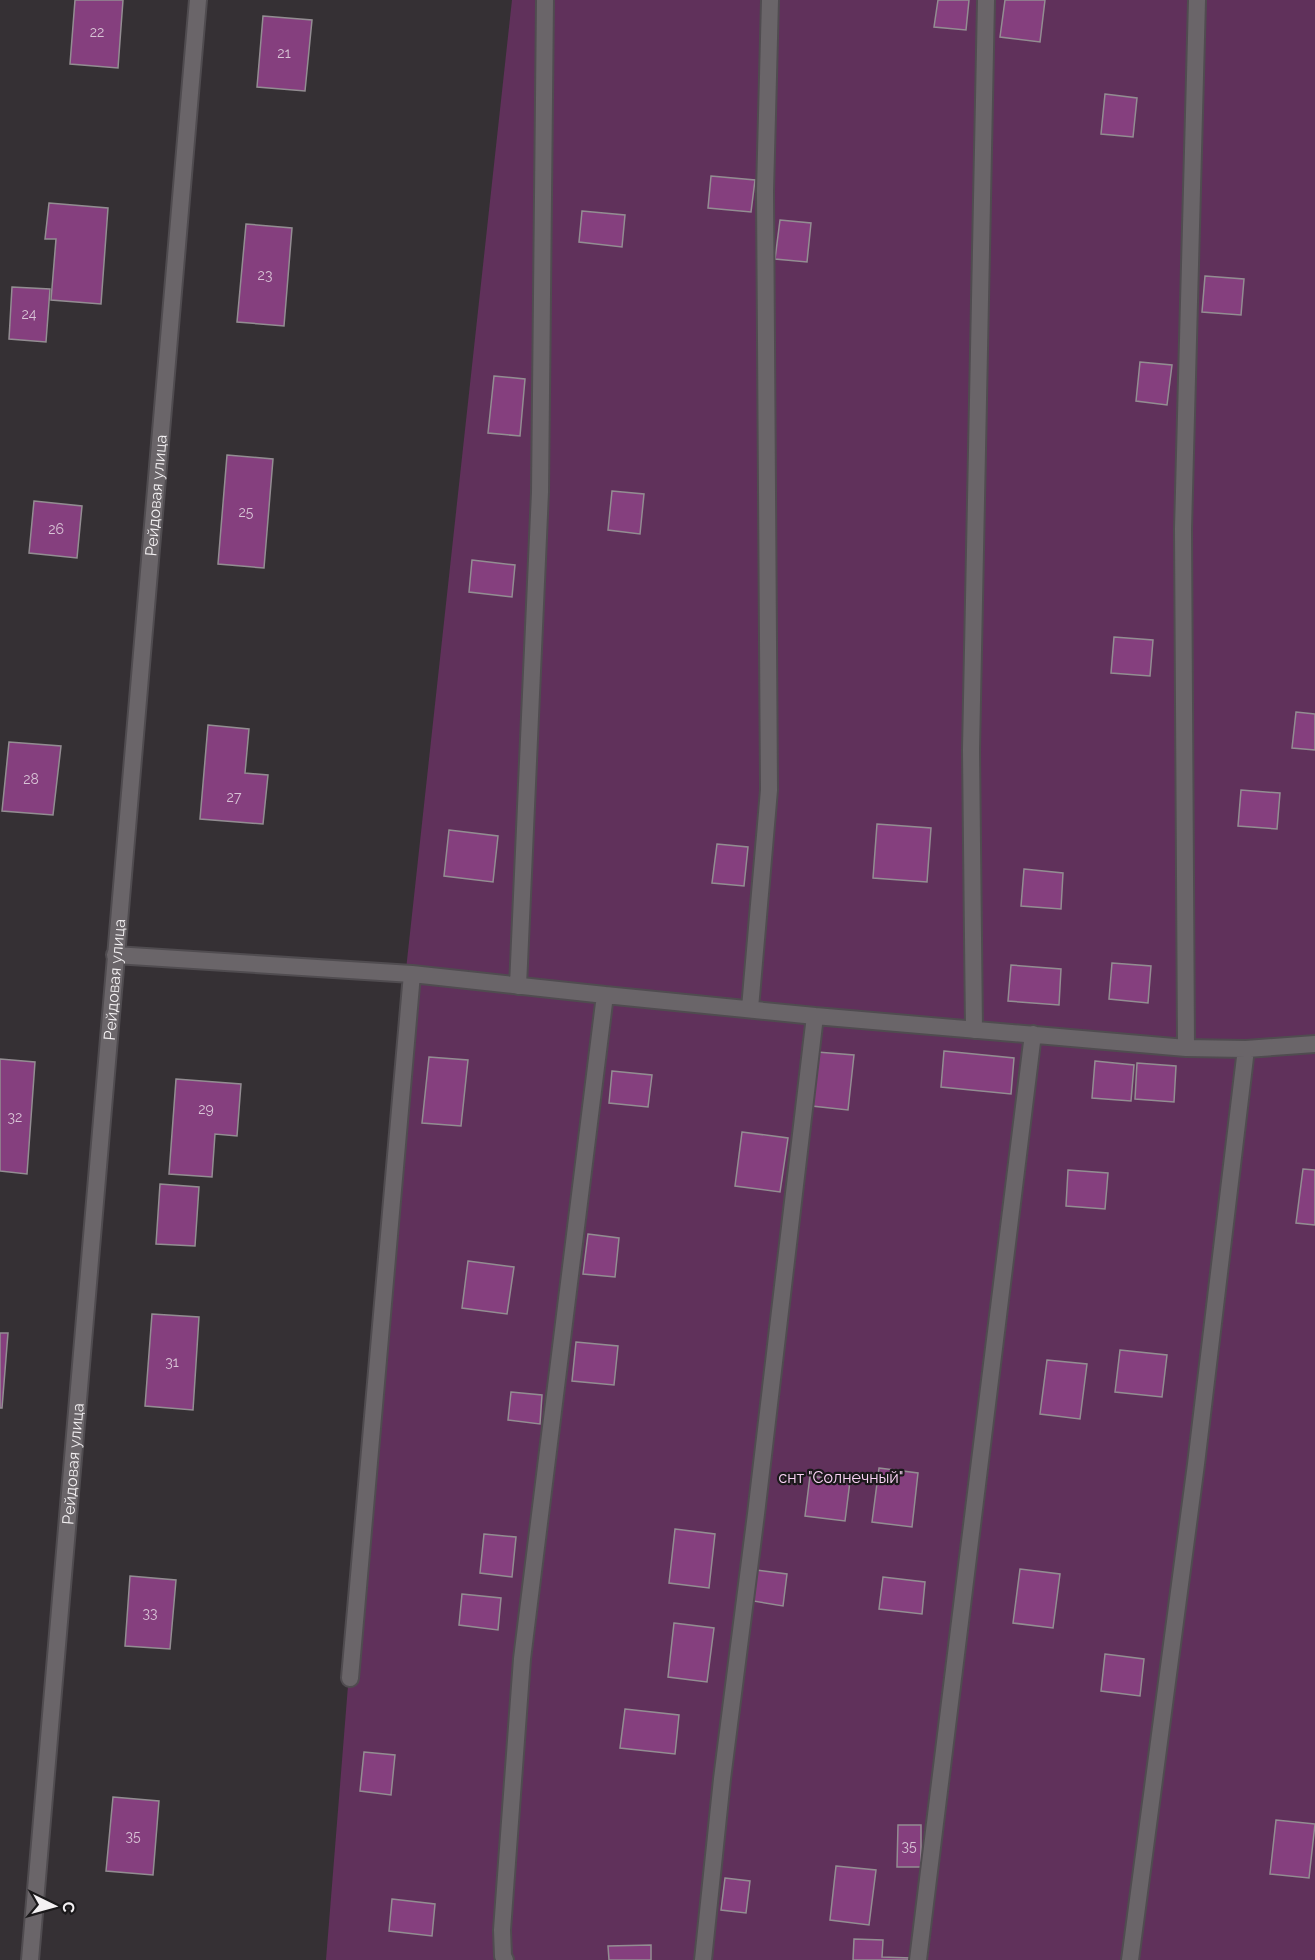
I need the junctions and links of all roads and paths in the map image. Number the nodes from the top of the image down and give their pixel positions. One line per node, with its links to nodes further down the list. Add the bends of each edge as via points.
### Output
1 (198, 0): 6 (street, Рейдовая улица)
2 (545, 0): 8 (street, via 540,492)
3 (770, 0): 10 (street, via 765,191 769,790)
4 (986, 0): 12 (street, via 971,750)
5 (1197, 0): 15 (street, via 1183,529)
6 (115, 955): 7 (street); 18 (street, Рейдовая улица)
7 (412, 974): 8 (street); 17 (street)
8 (518, 986): 9 (street)
9 (605, 995): 10 (street); 19 (street, via 522,1659 502,1930)
10 (750, 1008): 11 (street)
11 (815, 1016): 12 (street); 20 (street)
12 (974, 1029): 13 (street)
13 (1033, 1034): 15 (street); 21 (street)
14 (1315, 1044): 16 (street)
15 (1186, 1048): 16 (street)
16 (1246, 1049): 22 (street)
17 (350, 1678)
18 (30, 1960)
19 (505, 1960)
20 (703, 1960)
21 (918, 1960)
22 (1130, 1960)

